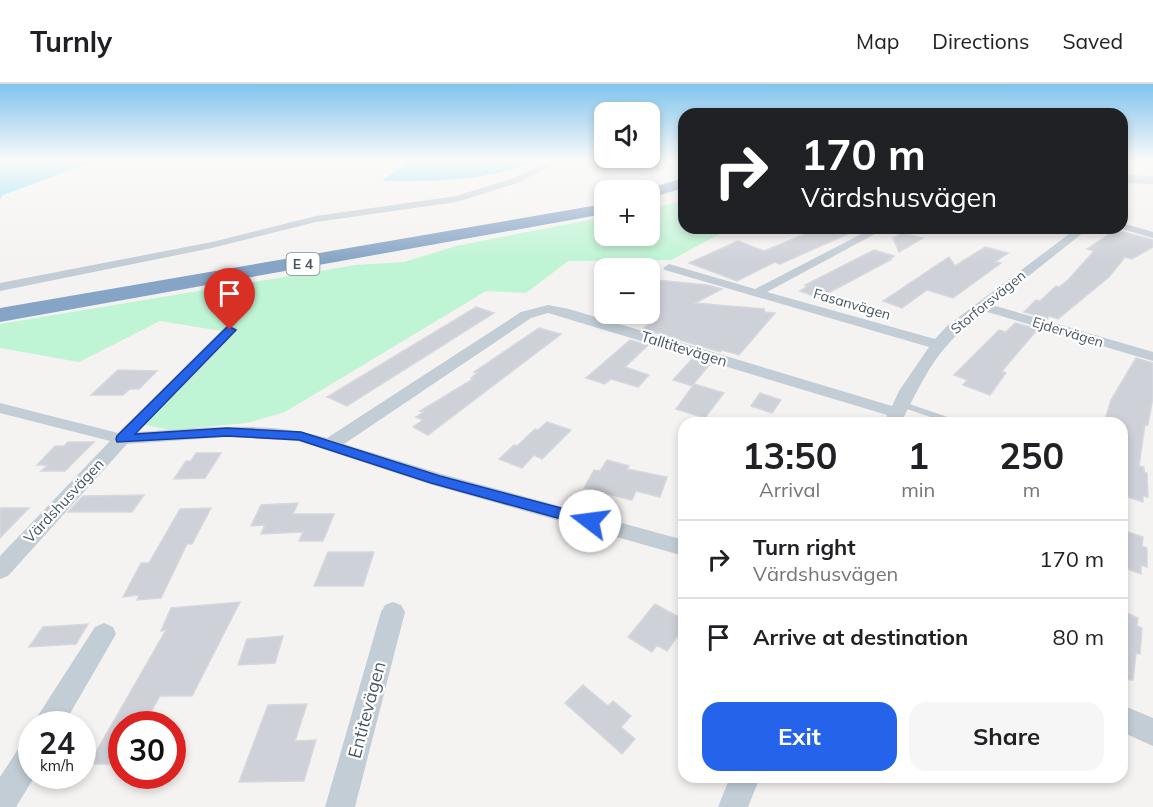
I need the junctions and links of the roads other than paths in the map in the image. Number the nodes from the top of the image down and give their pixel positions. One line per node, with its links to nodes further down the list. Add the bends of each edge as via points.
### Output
1 (471, 195): 11 (street, via 316,219 212,245)
2 (678, 197): 3 (highway)
3 (660, 200)
4 (594, 206): 14 (highway, E 4)
5 (594, 211): 15 (highway, E 4)
6 (1128, 228): 9 (street)
7 (869, 234): 12 (street, Fasanvägen)
8 (1076, 234): 13 (street, Storforsvägen)
9 (1153, 235)
10 (669, 268): 12 (street, Fasanvägen)
11 (0, 287)
12 (758, 292): 17 (street, Fasanvägen)
13 (982, 306): 17 (street, Storforsvägen, via 952,329); 18 (street, Ejdervägen)
14 (0, 308)
15 (0, 315)
16 (230, 330): 22 (street, Värdshusvägen)
17 (939, 345): 20 (street, Storforsvägen)
18 (1153, 357)
19 (0, 408): 22 (street)
20 (897, 413): 21 (lane); 23 (street, Talltitevägen, via 548,309 526,315)
21 (921, 417)
22 (122, 439): 23 (street, via 227,432 301,436); 25 (street, Värdshusvägen)
23 (328, 446): 24 (street)
24 (678, 546)
25 (0, 570)
26 (393, 612): 34 (street, Entitevägen)
27 (104, 634): 28 (street)
28 (57, 711)
29 (1128, 721): 30 (street)
30 (1153, 732)
31 (18, 776): 33 (street)
32 (743, 783): 35 (street)
33 (0, 805)
34 (340, 807)
35 (733, 807)

